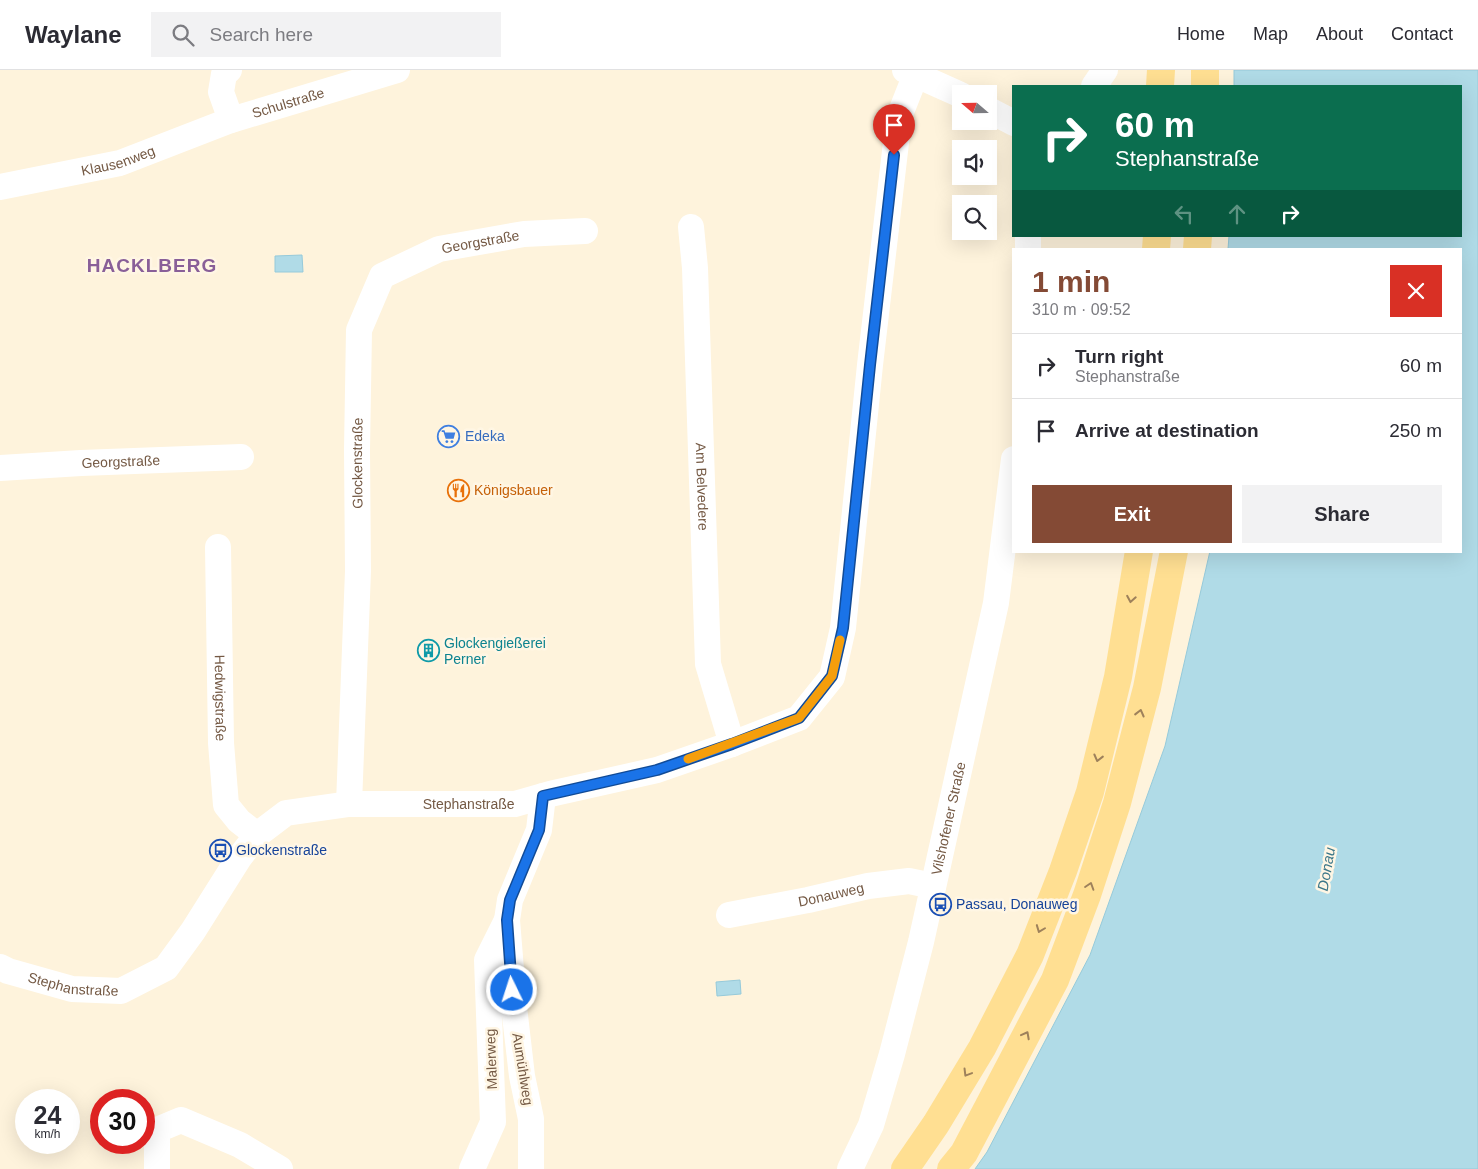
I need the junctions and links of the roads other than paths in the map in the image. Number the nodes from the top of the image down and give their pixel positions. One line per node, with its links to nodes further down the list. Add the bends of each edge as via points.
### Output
1 (229, 70): 12 (street, via 224,74 221,92)
2 (397, 70): 12 (street, Schulstraße)
3 (1105, 70): 7 (street)
4 (1161, 70): 8 (main road)
5 (1205, 70): 9 (main road)
6 (911, 72): 10 (street); 24 (street, Stephanstraße, via 899,117 843,628 832,676 799,718)
7 (1095, 85)
8 (1160, 85)
9 (1206, 85)
10 (952, 91)
11 (998, 115): 13 (street)
12 (231, 120): 14 (street, Klausenweg, via 120,163)
13 (1012, 122)
14 (0, 187)
15 (691, 227): 24 (street, Am Belvedere, via 696,278 708,664)
16 (584, 231): 17 (street, Georgstraße, via 524,234 439,249)
17 (382, 276): 26 (street, Glockenstraße, via 360,330 358,571)
18 (241, 457): 19 (street, Georgstraße)
19 (0, 468)
20 (1012, 475): 28 (street, Vilshofener Straße, via 996,603)
21 (218, 547): 27 (street, Hedwigstraße, via 221,743 226,805 239,821)
22 (1138, 553): 37 (main road, one-way to 37, via 1118,677 1090,792 1063,871 1030,955 982,1048)
23 (1174, 553): 38 (main road, one-way to 23, via 964,1153 1055,980 1086,895 1117,803 1147,688)
24 (732, 744): 25 (street, Stephanstraße, via 657,770)
25 (543, 796): 26 (street, Stephanstraße, via 515,804); 30 (street, Aumühlweg, via 539,830 510,900)
26 (349, 804): 27 (street, Stephanstraße, via 286,813)
27 (258, 835): 31 (street, Stephanstraße, via 239,858 194,931 166,968 121,991 72,989)
28 (933, 886): 29 (street, Donauweg, via 909,881 868,886); 36 (street, Vilshofener Straße, via 922,942 892,1054 871,1125)
29 (729, 915)
30 (507, 920): 34 (street, Malerweg, via 487,960 493,1122); 35 (street, Aumühlweg, via 522,1076 531,1119)
31 (0, 967)
32 (157, 1169): 33 (street, via 157,1130 180,1120 240,1145)
33 (280, 1169)
34 (472, 1169)
35 (531, 1169)
36 (850, 1169)
37 (905, 1169)
38 (951, 1169)

